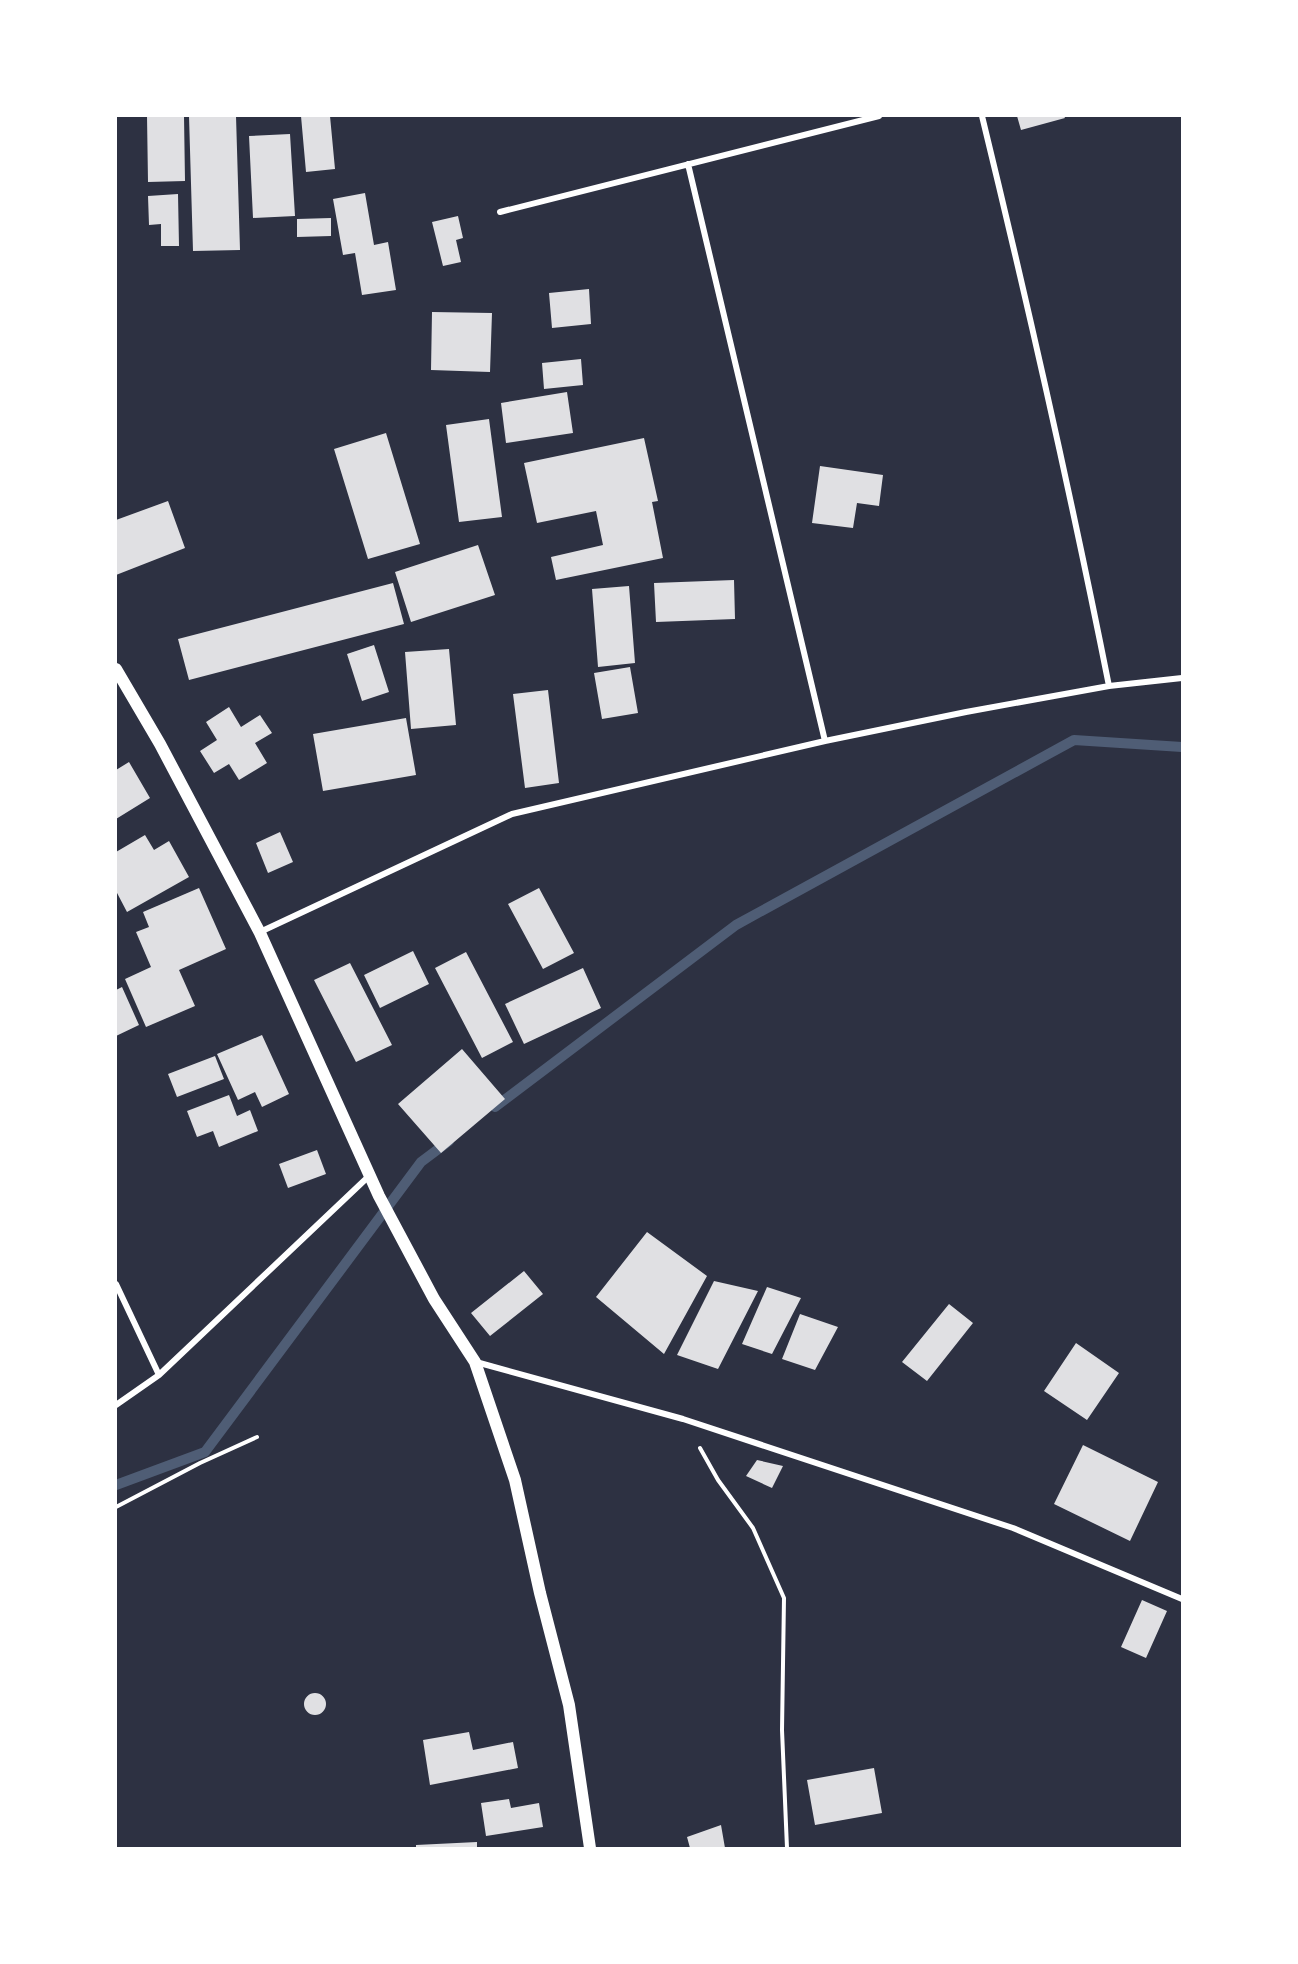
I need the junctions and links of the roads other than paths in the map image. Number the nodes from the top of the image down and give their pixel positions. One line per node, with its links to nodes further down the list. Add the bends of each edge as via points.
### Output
1 (879, 116): 3 (street)
2 (982, 116): 7 (street, via 1030,314)
3 (688, 164): 4 (street); 8 (street)
4 (500, 212)
5 (116, 669): 9 (main road)
6 (1182, 678): 7 (street)
7 (1109, 686): 8 (street)
8 (825, 741): 9 (street, via 512,814)
9 (260, 933): 10 (main road)
10 (369, 1176): 12 (main road, via 434,1299); 13 (street)
11 (116, 1284): 13 (street)
12 (475, 1362): 15 (street, via 684,1419 1013,1528); 16 (main road, via 515,1480 568,1705)
13 (159, 1375): 14 (street)
14 (116, 1405)
15 (1182, 1599)
16 (590, 1848)

